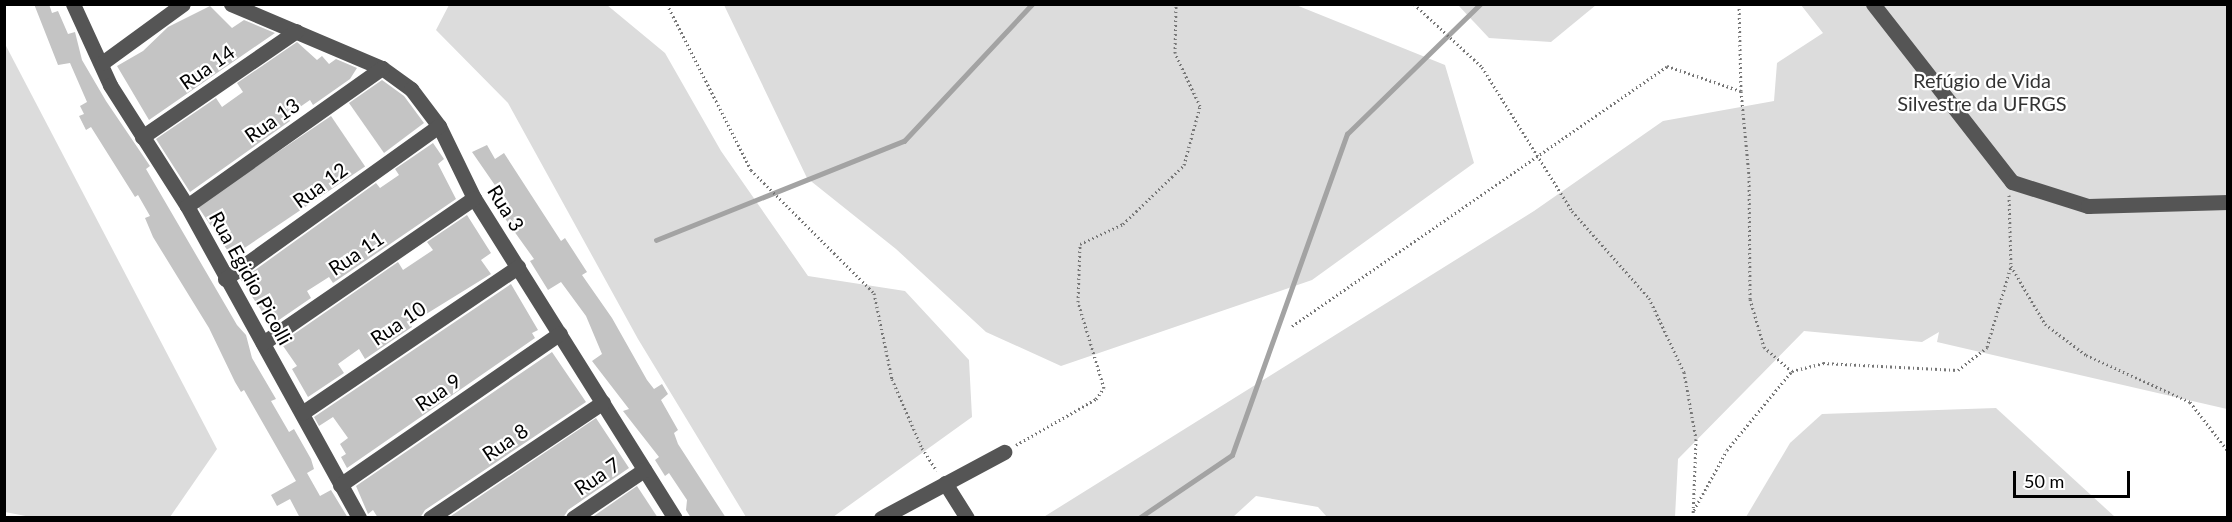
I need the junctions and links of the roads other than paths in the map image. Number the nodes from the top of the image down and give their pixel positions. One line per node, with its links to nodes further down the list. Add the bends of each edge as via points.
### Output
1 (73, 4): 6 (street, Rua Egidio Picolli)
2 (231, 4): 5 (street, Rua 3)
3 (1873, 4): 11 (street, via 2012,182 2088,206)
4 (181, 5): 6 (street)
5 (296, 31): 7 (street, Rua 3); 9 (street, Rua 14)
6 (102, 63): 9 (street, Rua Egidio Picolli, via 110,85)
7 (382, 68): 8 (street, Rua 3, via 411,89); 12 (street, Rua 13)
8 (439, 126): 10 (street, Rua 3); 14 (street, Rua 12)
9 (142, 137): 12 (street, Rua Egidio Picolli)
10 (474, 198): 13 (street, Rua 3); 16 (street, Rua 11)
11 (2228, 202)
12 (187, 206): 14 (street, Rua Egidio Picolli)
13 (518, 267): 15 (street, Rua 3); 18 (street, Rua 10)
14 (225, 279): 16 (street, Rua Egidio Picolli)
15 (560, 333): 17 (street, Rua 3); 22 (street, Rua 9)
16 (263, 343): 18 (street, Rua Egidio Picolli)
17 (603, 402): 20 (street, Rua 3); 24 (street, Rua 8)
18 (302, 413): 22 (street, Rua Egidio Picolli)
19 (1004, 452): 21 (street)
20 (644, 470): 25 (street, Rua 7); 26 (street, Rua 3)
21 (945, 483): 27 (street); 28 (street)
22 (339, 485): 23 (street, Rua Egidio Picolli)
23 (359, 518)
24 (430, 518)
25 (573, 518)
26 (675, 518)
27 (881, 518)
28 (967, 518)

